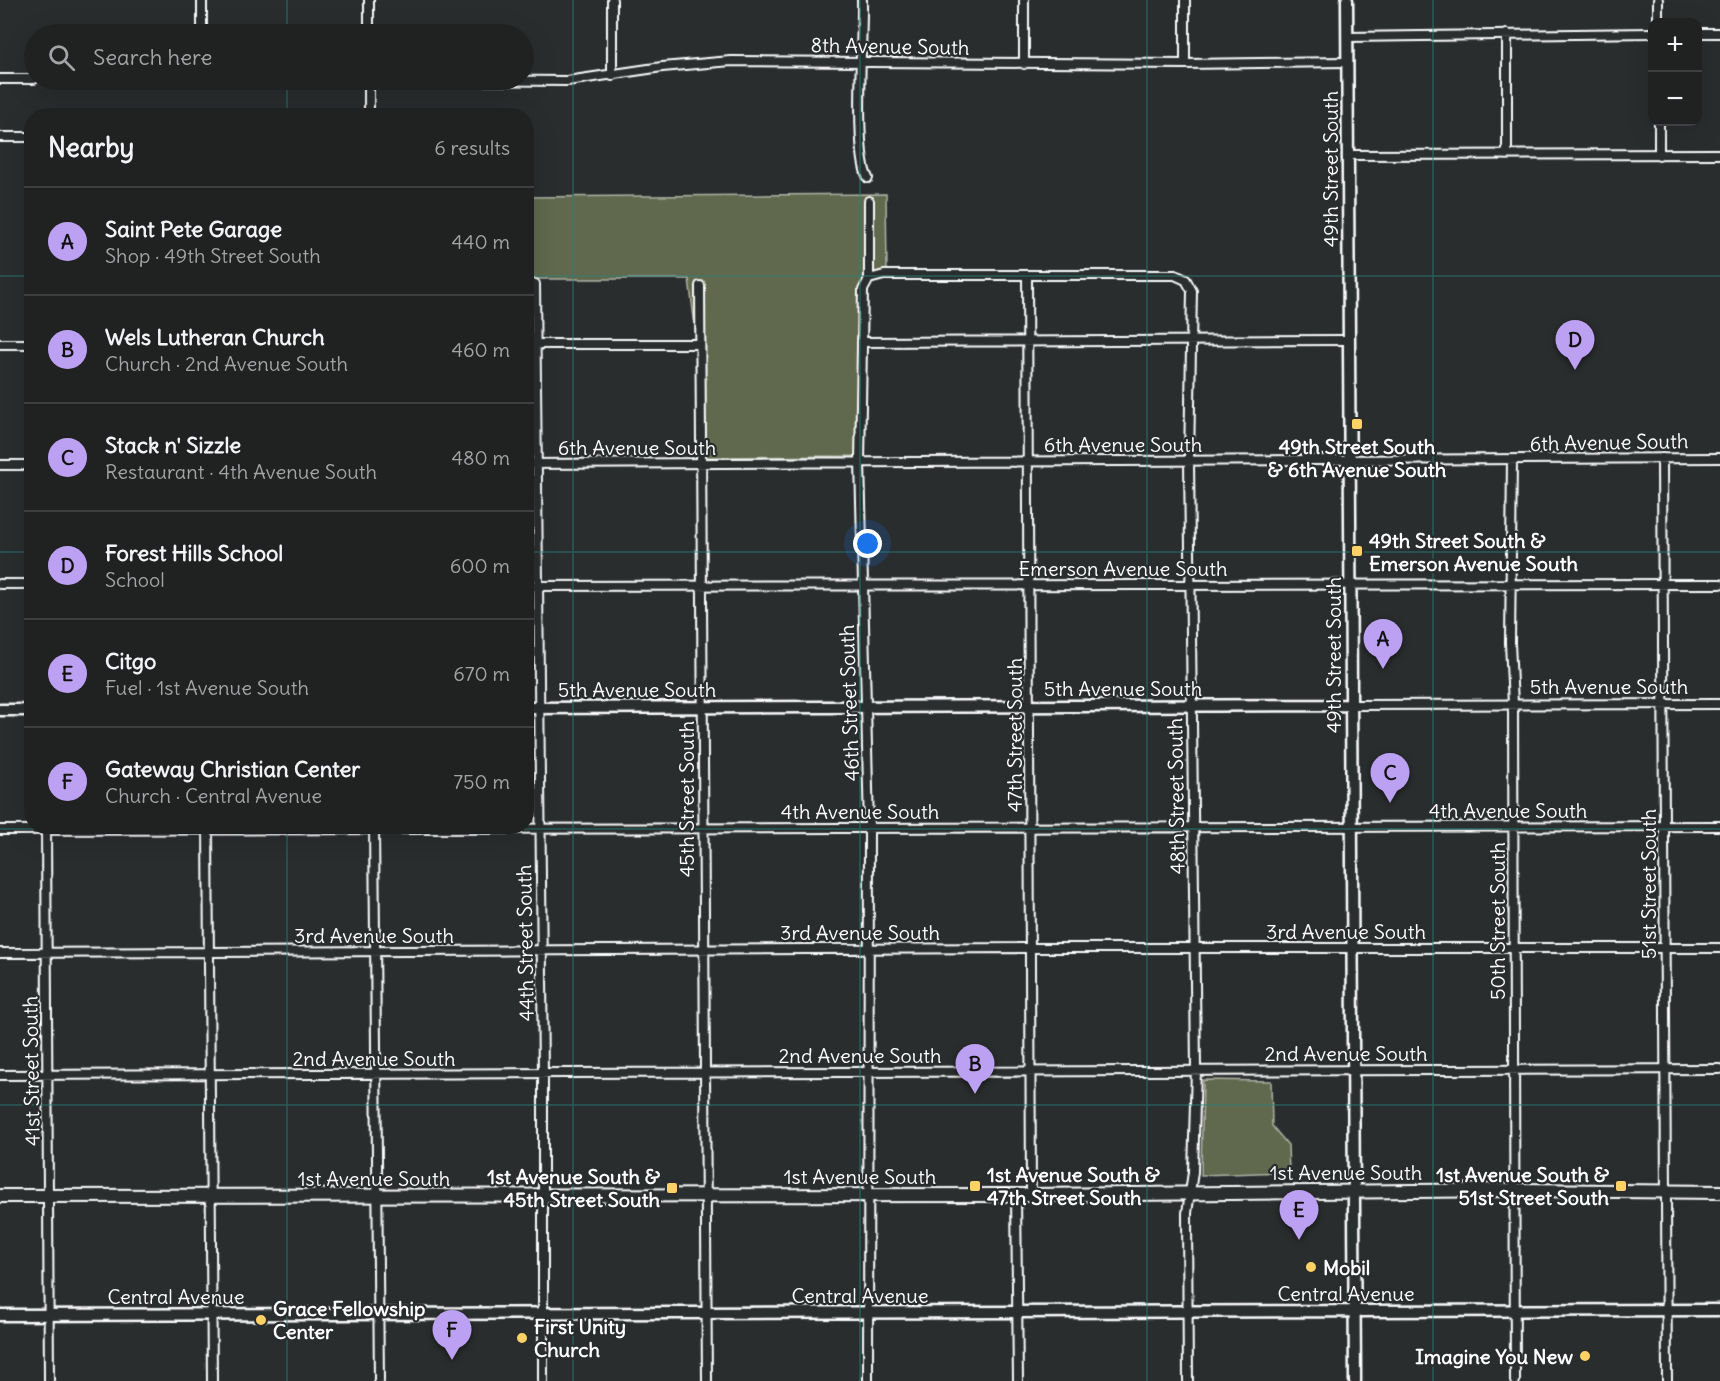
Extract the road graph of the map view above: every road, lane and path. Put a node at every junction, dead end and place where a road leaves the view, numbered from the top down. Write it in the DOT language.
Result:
graph roads {
  1 [pos="202,0"];
  2 [pos="369,0"];
  3 [pos="612,0"];
  4 [pos="862,0"];
  5 [pos="1024,0"];
  6 [pos="1185,0"];
  7 [pos="1347,0"];
  8 [pos="1658,0"];
  9 [pos="1658,18"];
  10 [pos="202,24"];
  11 [pos="369,24"];
  12 [pos="1648,33"];
  13 [pos="1702,33"];
  14 [pos="1720,33"];
  15 [pos="1507,34"];
  16 [pos="1348,37"];
  17 [pos="1348,62"];
  18 [pos="861,63"];
  19 [pos="1024,64"];
  20 [pos="1185,64"];
  21 [pos="612,76"];
  22 [pos="0,79"];
  23 [pos="24,79"];
  24 [pos="534,81"];
  25 [pos="369,90"];
  26 [pos="369,108"];
  27 [pos="1659,126"];
  28 [pos="0,137"];
  29 [pos="24,137"];
  30 [pos="1659,154"];
  31 [pos="1720,154"];
  32 [pos="1348,155"];
  33 [pos="1508,155"];
  34 [pos="868,178"];
  35 [pos="869,201"];
  36 [pos="1027,275"];
  37 [pos="869,279"];
  38 [pos="535,284"];
  39 [pos="700,286"];
  40 [pos="534,299"];
  41 [pos="1349,340"];
  42 [pos="1028,341"];
  43 [pos="1189,341"];
  44 [pos="863,342"];
  45 [pos="534,344"];
  46 [pos="700,344"];
  47 [pos="0,345"];
  48 [pos="24,345"];
  49 [pos="534,404"];
  50 [pos="1662,458"];
  51 [pos="1720,458"];
  52 [pos="1350,460"];
  53 [pos="1512,460"];
  54 [pos="860,461"];
  55 [pos="1029,461"];
  56 [pos="1189,461"];
  57 [pos="701,463"];
  58 [pos="537,464"];
  59 [pos="0,465"];
  60 [pos="24,465"];
  61 [pos="1510,583"];
  62 [pos="0,584"];
  63 [pos="24,584"];
  64 [pos="1351,584"];
  65 [pos="1663,584"];
  66 [pos="1720,584"];
  67 [pos="862,585"];
  68 [pos="1029,585"];
  69 [pos="1191,585"];
  70 [pos="534,586"];
  71 [pos="538,586"];
  72 [pos="702,586"];
  73 [pos="1513,704"];
  74 [pos="1664,704"];
  75 [pos="1720,704"];
  76 [pos="1192,705"];
  77 [pos="1351,705"];
  78 [pos="865,706"];
  79 [pos="1030,706"];
  80 [pos="702,707"];
  81 [pos="534,708"];
  82 [pos="539,708"];
  83 [pos="0,710"];
  84 [pos="24,710"];
  85 [pos="1514,826"];
  86 [pos="1664,826"];
  87 [pos="1720,826"];
  88 [pos="1193,827"];
  89 [pos="1352,827"];
  90 [pos="703,828"];
  91 [pos="869,828"];
  92 [pos="1031,828"];
  93 [pos="24,829"];
  94 [pos="534,829"];
  95 [pos="541,829"];
  96 [pos="0,830"];
  97 [pos="46,834"];
  98 [pos="208,834"];
  99 [pos="374,834"];
  100 [pos="1032,948"];
  101 [pos="1194,948"];
  102 [pos="1352,948"];
  103 [pos="1514,948"];
  104 [pos="1665,948"];
  105 [pos="1720,948"];
  106 [pos="704,949"];
  107 [pos="868,949"];
  108 [pos="542,950"];
  109 [pos="373,951"];
  110 [pos="209,952"];
  111 [pos="0,953"];
  112 [pos="46,953"];
  113 [pos="1196,1069"];
  114 [pos="1353,1069"];
  115 [pos="1514,1069"];
  116 [pos="1666,1069"];
  117 [pos="1720,1069"];
  118 [pos="868,1071"];
  119 [pos="705,1072"];
  120 [pos="1031,1072"];
  121 [pos="210,1073"];
  122 [pos="0,1075"];
  123 [pos="47,1075"];
  124 [pos="375,1075"];
  125 [pos="543,1075"];
  126 [pos="1515,1190"];
  127 [pos="1354,1191"];
  128 [pos="1666,1192"];
  129 [pos="1720,1192"];
  130 [pos="1191,1193"];
  131 [pos="1016,1195"];
  132 [pos="1031,1195"];
  133 [pos="0,1196"];
  134 [pos="48,1196"];
  135 [pos="705,1196"];
  136 [pos="868,1196"];
  137 [pos="377,1197"];
  138 [pos="543,1197"];
  139 [pos="209,1198"];
  140 [pos="1515,1310"];
  141 [pos="1667,1310"];
  142 [pos="1720,1310"];
  143 [pos="1354,1311"];
  144 [pos="1018,1312"];
  145 [pos="1188,1312"];
  146 [pos="543,1313"];
  147 [pos="706,1313"];
  148 [pos="868,1313"];
  149 [pos="211,1314"];
  150 [pos="378,1314"];
  151 [pos="0,1315"];
  152 [pos="48,1315"];
  153 [pos="49,1381"];
  154 [pos="212,1381"];
  155 [pos="379,1381"];
  156 [pos="543,1381"];
  157 [pos="707,1381"];
  158 [pos="868,1381"];
  159 [pos="1018,1381"];
  160 [pos="1188,1381"];
  161 [pos="1355,1381"];
  162 [pos="1515,1381"];
  163 [pos="1666,1381"];
  1 -- 10 [label="street"];
  2 -- 11 [label="street"];
  3 -- 21 [label="street"];
  4 -- 18 [label="street"];
  5 -- 19 [label="street"];
  6 -- 20 [label="street"];
  7 -- 16 [label="main road, 49th Street South"];
  8 -- 9 [label="street"];
  12 -- 15 [label="street"];
  13 -- 14 [label="street"];
  15 -- 16 [label="street"];
  15 -- 33 [label="street"];
  16 -- 17 [label="main road, 49th Street South"];
  17 -- 20 [label="street, 8th Avenue South"];
  17 -- 32 [label="main road, 49th Street South"];
  18 -- 19 [label="street, 8th Avenue South"];
  18 -- 21 [label="street, 8th Avenue South"];
  18 -- 34 [label="street"];
  19 -- 20 [label="street, 8th Avenue South"];
  21 -- 24 [label="street, 8th Avenue South"];
  22 -- 23 [label="street"];
  25 -- 26 [label="street"];
  27 -- 30 [label="street"];
  28 -- 29 [label="street"];
  30 -- 31 [label="street"];
  30 -- 33 [label="street"];
  32 -- 33 [label="street"];
  32 -- 41 [label="main road, 49th Street South"];
  35 -- 37 [label="street, 46th Street South"];
  36 -- 37 [label="street"];
  36 -- 42 [label="street, 47th Street South"];
  36 -- 43 [label="street, 48th Street South"];
  37 -- 44 [label="street, 46th Street South"];
  38 -- 40 [label="street, 44th Street South"];
  39 -- 46 [label="street, 45th Street South"];
  41 -- 43 [label="street"];
  41 -- 52 [label="main road, 49th Street South"];
  42 -- 43 [label="street"];
  42 -- 44 [label="street"];
  42 -- 55 [label="street, 47th Street South"];
  43 -- 56 [label="street, 48th Street South"];
  44 -- 54 [label="street, 46th Street South"];
  45 -- 46 [label="street"];
  46 -- 57 [label="street, 45th Street South"];
  47 -- 48 [label="street"];
  49 -- 58 [label="street, 44th Street South"];
  50 -- 51 [label="street, 6th Avenue South"];
  50 -- 53 [label="street, 6th Avenue South"];
  50 -- 65 [label="street, 51st Street South"];
  52 -- 53 [label="street, 6th Avenue South"];
  52 -- 56 [label="street, 6th Avenue South"];
  52 -- 64 [label="main road, 49th Street South"];
  53 -- 61 [label="street, 50th Street South"];
  54 -- 55 [label="street, 6th Avenue South"];
  54 -- 57 [label="street, 6th Avenue South"];
  54 -- 67 [label="street, 46th Street South"];
  55 -- 56 [label="street, 6th Avenue South"];
  55 -- 68 [label="street, 47th Street South"];
  56 -- 69 [label="street, 48th Street South"];
  57 -- 58 [label="street, 6th Avenue South"];
  57 -- 72 [label="street, 45th Street South"];
  58 -- 71 [label="street, 44th Street South"];
  59 -- 60 [label="street"];
  61 -- 64 [label="street, Emerson Avenue South"];
  61 -- 65 [label="street, Emerson Avenue South"];
  61 -- 73 [label="street, 50th Street South"];
  62 -- 63 [label="street"];
  64 -- 69 [label="street, Emerson Avenue South"];
  64 -- 77 [label="main road, 49th Street South"];
  65 -- 66 [label="street, Emerson Avenue South"];
  65 -- 74 [label="street, 51st Street South"];
  67 -- 68 [label="street, Emerson Avenue South"];
  67 -- 72 [label="street, Emerson Avenue South"];
  67 -- 78 [label="street, 46th Street South"];
  68 -- 69 [label="street, Emerson Avenue South"];
  68 -- 79 [label="street, 47th Street South"];
  69 -- 76 [label="street, 48th Street South"];
  70 -- 71 [label="street, Emerson Avenue South"];
  71 -- 72 [label="street, Emerson Avenue South"];
  71 -- 82 [label="street, 44th Street South"];
  72 -- 80 [label="street, 45th Street South"];
  73 -- 74 [label="street, 5th Avenue South"];
  73 -- 77 [label="street, 5th Avenue South"];
  73 -- 85 [label="street, 50th Street South"];
  74 -- 75 [label="street, 5th Avenue South"];
  74 -- 86 [label="street, 51st Street South"];
  76 -- 77 [label="main road, 5th Avenue South"];
  76 -- 79 [label="main road, 5th Avenue South"];
  76 -- 88 [label="street, 48th Street South"];
  77 -- 89 [label="main road, 49th Street South"];
  78 -- 79 [label="main road, 5th Avenue South"];
  78 -- 80 [label="main road, 5th Avenue South"];
  78 -- 91 [label="street, 46th Street South"];
  79 -- 92 [label="street, 47th Street South"];
  80 -- 82 [label="main road, 5th Avenue South"];
  80 -- 90 [label="street, 45th Street South"];
  81 -- 82 [label="main road, 5th Avenue South"];
  82 -- 95 [label="street, 44th Street South"];
  83 -- 84 [label="main road"];
  85 -- 86 [label="street, 4th Avenue South"];
  85 -- 89 [label="street, 4th Avenue South"];
  85 -- 103 [label="street, 50th Street South"];
  86 -- 87 [label="street, 4th Avenue South"];
  86 -- 104 [label="street, 51st Street South"];
  88 -- 89 [label="street, 4th Avenue South"];
  88 -- 92 [label="street, 4th Avenue South"];
  88 -- 101 [label="street, 48th Street South"];
  89 -- 102 [label="main road, 49th Street South"];
  90 -- 91 [label="street, 4th Avenue South"];
  90 -- 95 [label="street, 4th Avenue South"];
  90 -- 106 [label="street, 45th Street South"];
  91 -- 92 [label="street, 4th Avenue South"];
  91 -- 107 [label="street, 46th Street South"];
  92 -- 100 [label="street, 47th Street South"];
  93 -- 96 [label="street, 4th Avenue South"];
  94 -- 95 [label="street, 4th Avenue South"];
  95 -- 108 [label="street, 44th Street South"];
  97 -- 112 [label="street, 41st Street South"];
  98 -- 110 [label="street"];
  99 -- 109 [label="street"];
  100 -- 101 [label="street, 3rd Avenue South"];
  100 -- 107 [label="street, 3rd Avenue South"];
  100 -- 120 [label="street, 47th Street South"];
  101 -- 102 [label="street, 3rd Avenue South"];
  101 -- 113 [label="street, 48th Street South"];
  102 -- 103 [label="street, 3rd Avenue South"];
  102 -- 114 [label="main road, 49th Street South"];
  103 -- 104 [label="street, 3rd Avenue South"];
  103 -- 115 [label="street, 50th Street South"];
  104 -- 105 [label="street, 3rd Avenue South"];
  104 -- 116 [label="street, 51st Street South"];
  106 -- 107 [label="street, 3rd Avenue South"];
  106 -- 108 [label="street, 3rd Avenue South"];
  106 -- 119 [label="street, 45th Street South"];
  107 -- 118 [label="street, 46th Street South"];
  108 -- 109 [label="street, 3rd Avenue South"];
  108 -- 125 [label="street, 44th Street South"];
  109 -- 110 [label="street, 3rd Avenue South"];
  109 -- 124 [label="street"];
  110 -- 112 [label="street, 3rd Avenue South"];
  110 -- 121 [label="street"];
  111 -- 112 [label="street, 3rd Avenue South"];
  112 -- 123 [label="street, 41st Street South"];
  113 -- 114 [label="street, 2nd Avenue South"];
  113 -- 120 [label="street, 2nd Avenue South"];
  113 -- 130 [label="street, 48th Street South"];
  114 -- 115 [label="street, 2nd Avenue South"];
  114 -- 127 [label="main road, 49th Street South"];
  115 -- 116 [label="street, 2nd Avenue South"];
  115 -- 126 [label="street, 50th Street South"];
  116 -- 117 [label="street, 2nd Avenue South"];
  116 -- 128 [label="street, 51st Street South"];
  118 -- 119 [label="street, 2nd Avenue South"];
  118 -- 120 [label="street, 2nd Avenue South"];
  118 -- 136 [label="street, 46th Street South"];
  119 -- 125 [label="street, 2nd Avenue South"];
  119 -- 135 [label="street, 45th Street South"];
  120 -- 132 [label="street, 47th Street South"];
  121 -- 123 [label="street, 2nd Avenue South"];
  121 -- 124 [label="street, 2nd Avenue South"];
  121 -- 139 [label="street"];
  122 -- 123 [label="street, 2nd Avenue South"];
  123 -- 134 [label="street, 41st Street South"];
  124 -- 125 [label="street, 2nd Avenue South"];
  124 -- 137 [label="street"];
  125 -- 138 [label="street, 44th Street South"];
  126 -- 127 [label="main road, 1st Avenue South"];
  126 -- 128 [label="main road, 1st Avenue South"];
  126 -- 140 [label="street, 50th Street South"];
  127 -- 130 [label="main road, 1st Avenue South"];
  127 -- 143 [label="main road, 49th Street South"];
  128 -- 129 [label="main road, 1st Avenue South"];
  128 -- 141 [label="street, 51st Street South"];
  130 -- 132 [label="main road, 1st Avenue South"];
  130 -- 145 [label="street, 48th Street South"];
  131 -- 132 [label="main road, 1st Avenue South"];
  131 -- 136 [label="main road, 1st Avenue South"];
  131 -- 144 [label="street"];
  133 -- 134 [label="main road, 1st Avenue South"];
  134 -- 139 [label="main road, 1st Avenue South"];
  134 -- 152 [label="street, 41st Street South"];
  135 -- 136 [label="main road, 1st Avenue South"];
  135 -- 138 [label="main road, 1st Avenue South"];
  135 -- 147 [label="street, 45th Street South"];
  136 -- 148 [label="street, 46th Street South"];
  137 -- 138 [label="main road, 1st Avenue South"];
  137 -- 139 [label="main road, 1st Avenue South"];
  137 -- 150 [label="street"];
  138 -- 146 [label="street, 44th Street South"];
  139 -- 149 [label="street"];
  140 -- 141 [label="main road, Central Avenue"];
  140 -- 143 [label="main road, Central Avenue"];
  140 -- 162 [label="street, 50th Street South"];
  141 -- 142 [label="main road, Central Avenue"];
  141 -- 163 [label="street, 51st Street South"];
  143 -- 145 [label="main road, Central Avenue"];
  143 -- 161 [label="main road, 49th Street South"];
  144 -- 145 [label="main road, Central Avenue"];
  144 -- 148 [label="main road, Central Avenue"];
  144 -- 159 [label="street"];
  145 -- 160 [label="street, 48th Street South"];
  146 -- 147 [label="main road, Central Avenue"];
  146 -- 150 [label="main road, Central Avenue"];
  146 -- 156 [label="street, 44th Street South"];
  147 -- 148 [label="main road, Central Avenue"];
  147 -- 157 [label="street, 45th Street South"];
  148 -- 158 [label="street, 46th Street South"];
  149 -- 150 [label="main road, Central Avenue"];
  149 -- 152 [label="main road, Central Avenue"];
  149 -- 154 [label="street"];
  150 -- 155 [label="street"];
  151 -- 152 [label="main road, Central Avenue"];
  152 -- 153 [label="street, 41st Street South"];
}
